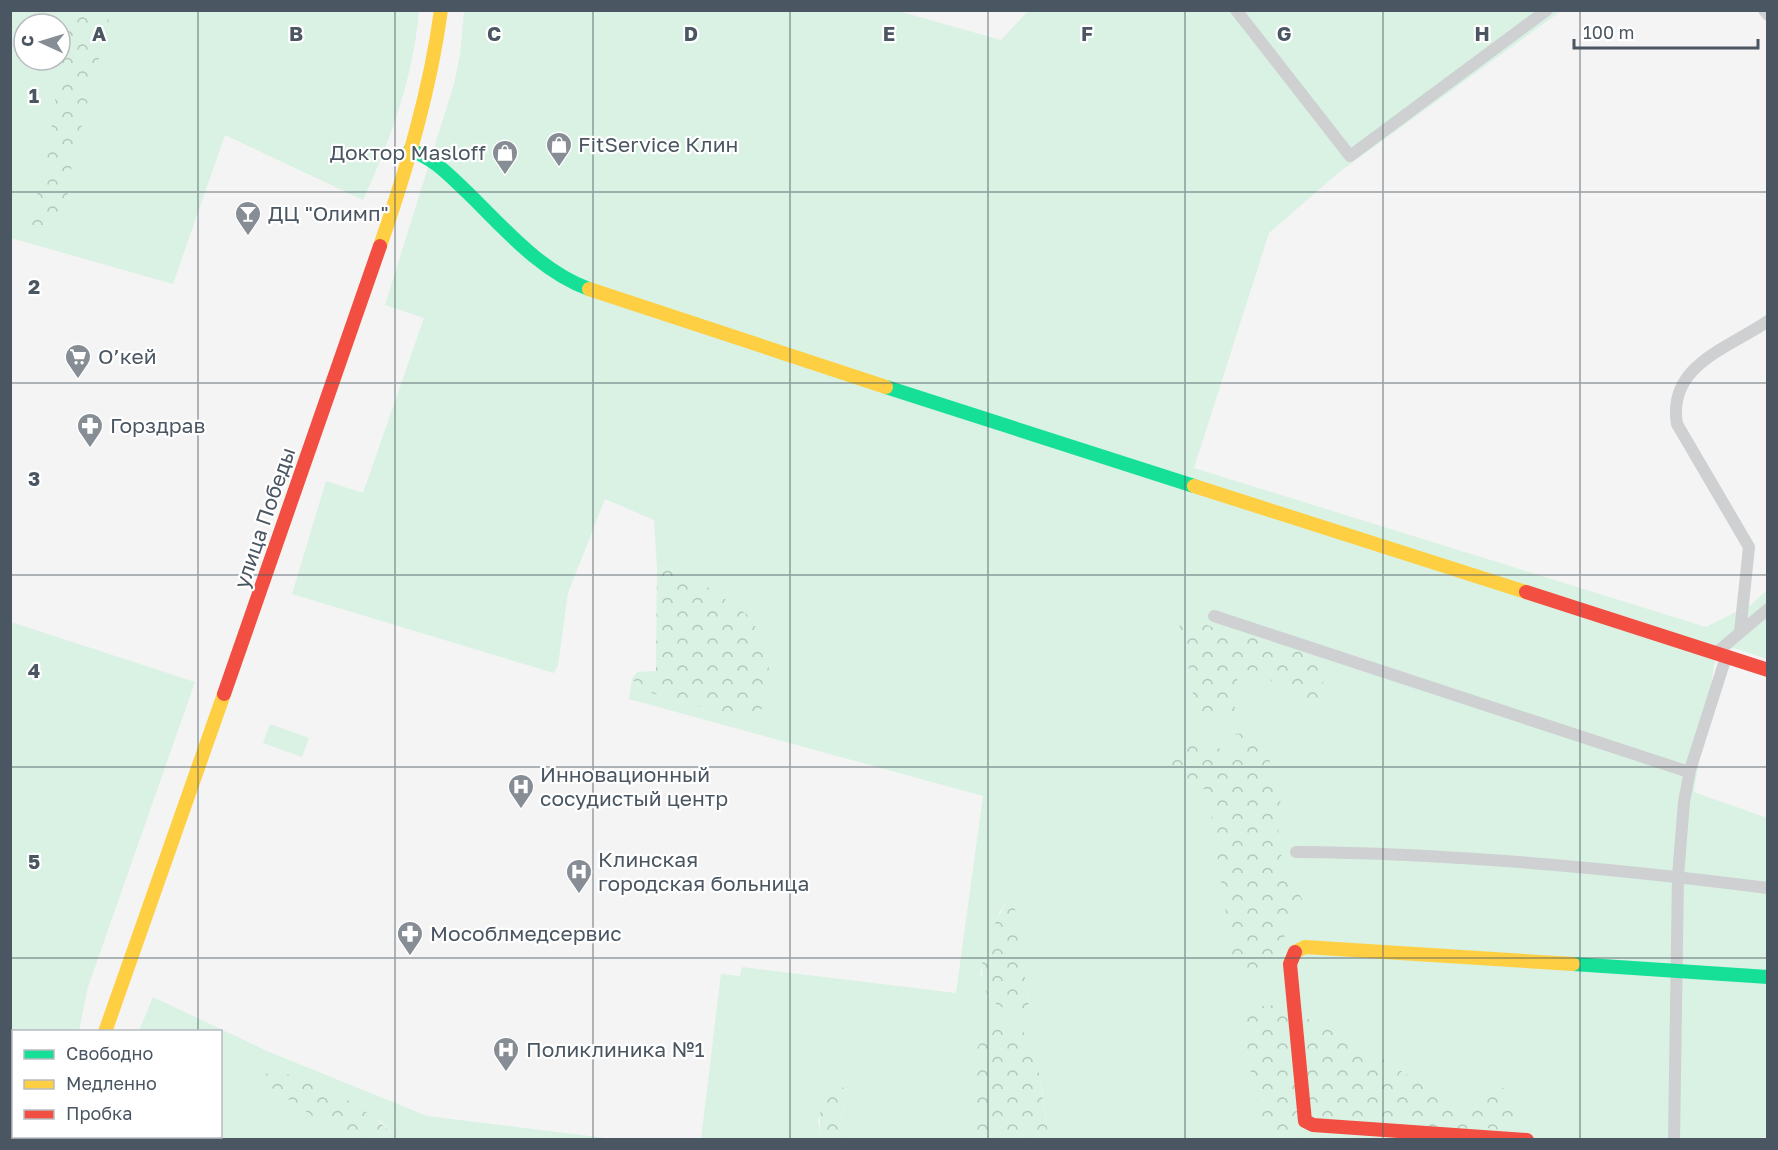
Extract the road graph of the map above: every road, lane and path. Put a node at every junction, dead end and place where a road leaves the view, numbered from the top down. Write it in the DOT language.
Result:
graph roads {
  1 [pos="441,10"];
  2 [pos="1236,10"];
  3 [pos="1547,10"];
  4 [pos="1764,10"];
  5 [pos="1767,15"];
  6 [pos="410,150"];
  7 [pos="1767,321"];
  8 [pos="1767,609"];
  9 [pos="1214,616"];
  10 [pos="1740,632"];
  11 [pos="1721,655"];
  12 [pos="1767,670"];
  13 [pos="1689,772"];
  14 [pos="1296,852"];
  15 [pos="1678,876"];
  16 [pos="1767,888"];
  17 [pos="1678,970"];
  18 [pos="1767,977"];
  19 [pos="106,1030"];
  20 [pos="1527,1140"];
  21 [pos="1674,1140"];
  1 -- 6 [label="street, улица Победы"];
  2 -- 3 [label="street"];
  4 -- 5 [label="street"];
  6 -- 11 [label="street"];
  6 -- 19 [label="street, улица Победы"];
  7 -- 10 [label="street"];
  8 -- 10 [label="street"];
  9 -- 13 [label="street"];
  10 -- 11 [label="street"];
  11 -- 12 [label="street"];
  11 -- 13 [label="street"];
  13 -- 15 [label="street"];
  14 -- 15 [label="street"];
  15 -- 16 [label="street"];
  15 -- 17 [label="street"];
  17 -- 18 [label="street"];
  17 -- 20 [label="street"];
  17 -- 21 [label="street"];
}
